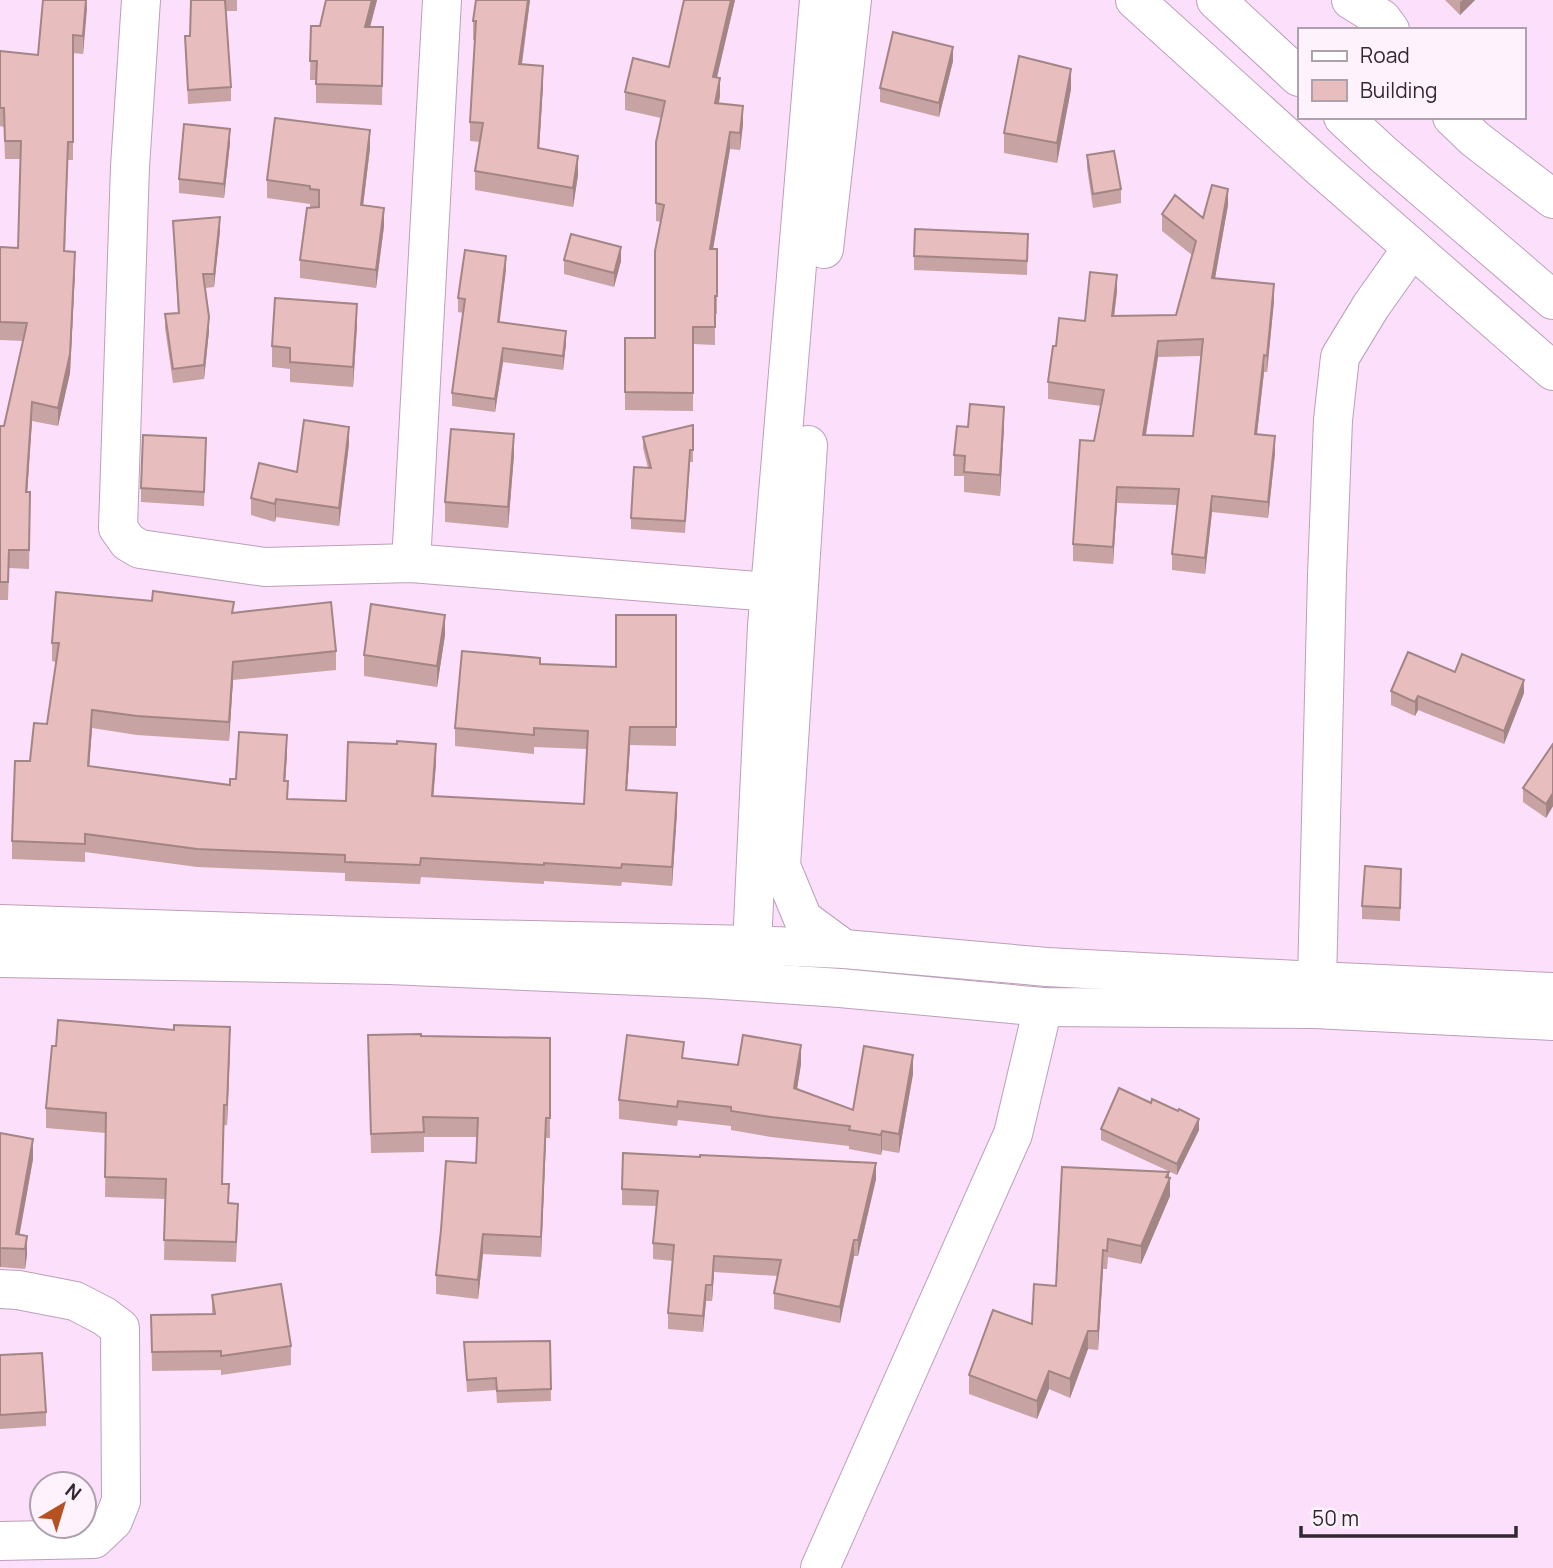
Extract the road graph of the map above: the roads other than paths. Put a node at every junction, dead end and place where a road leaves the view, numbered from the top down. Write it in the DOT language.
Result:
graph roads {
  1 [pos="141,0"];
  2 [pos="442,0"];
  3 [pos="819,0"];
  4 [pos="852,0"];
  5 [pos="1135,0"];
  6 [pos="1216,0"];
  7 [pos="1351,0"];
  8 [pos="1389,28"];
  9 [pos="1298,76"];
  10 [pos="1345,119"];
  11 [pos="1454,119"];
  12 [pos="1553,199"];
  13 [pos="1412,248"];
  14 [pos="1553,300"];
  15 [pos="1553,371"];
  16 [pos="411,563"];
  17 [pos="770,592"];
  18 [pos="0,924"];
  19 [pos="844,949"];
  20 [pos="0,958"];
  21 [pos="750,963"];
  22 [pos="1317,981"];
  23 [pos="1553,992"];
  24 [pos="1043,1007"];
  25 [pos="1553,1021"];
  26 [pos="0,1289"];
  27 [pos="0,1541"];
  28 [pos="820,1568"];
  1 -- 16 [label="main road"];
  2 -- 16 [label="main road"];
  3 -- 17 [label="main road"];
  4 -- 19 [label="main road"];
  5 -- 13 [label="main road"];
  6 -- 9 [label="main road"];
  7 -- 8 [label="main road"];
  10 -- 14 [label="main road"];
  11 -- 12 [label="main road"];
  13 -- 15 [label="main road"];
  13 -- 22 [label="main road"];
  16 -- 17 [label="main road"];
  17 -- 21 [label="main road"];
  18 -- 21 [label="main road"];
  19 -- 21 [label="main road"];
  19 -- 22 [label="main road"];
  20 -- 21 [label="main road"];
  21 -- 24 [label="main road"];
  22 -- 23 [label="main road"];
  24 -- 25 [label="main road"];
  24 -- 28 [label="main road"];
  26 -- 27 [label="main road"];
}
